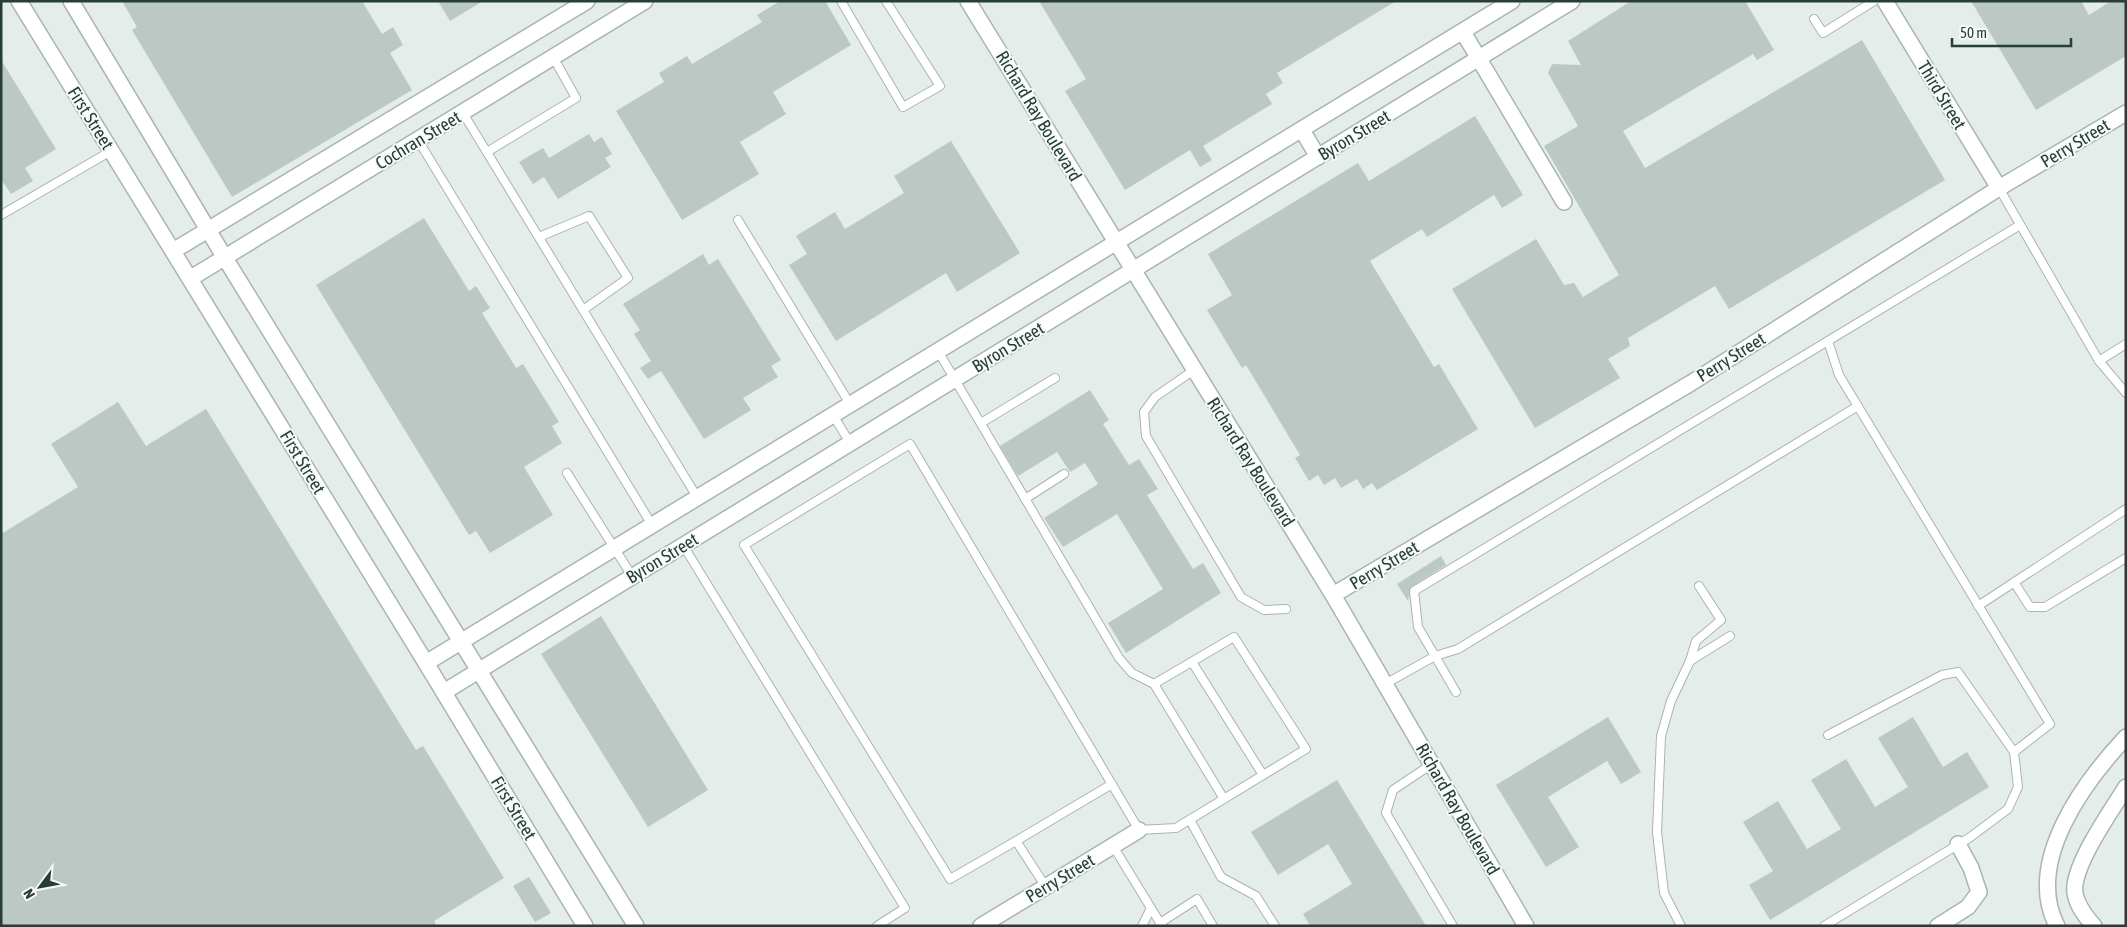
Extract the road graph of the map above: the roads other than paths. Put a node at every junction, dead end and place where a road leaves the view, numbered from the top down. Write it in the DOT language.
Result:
graph roads {
  1 [pos="19,1"];
  2 [pos="71,1"];
  3 [pos="587,1"];
  4 [pos="645,1"];
  5 [pos="841,1"];
  6 [pos="886,1"];
  7 [pos="968,1"];
  8 [pos="1512,1"];
  9 [pos="1572,1"];
  10 [pos="1874,1"];
  11 [pos="1885,1"];
  12 [pos="1814,19"];
  13 [pos="1463,32"];
  14 [pos="553,57"];
  15 [pos="1479,59"];
  16 [pos="462,112"];
  17 [pos="2126,113"];
  18 [pos="1302,130"];
  19 [pos="418,140"];
  20 [pos="111,151"];
  21 [pos="487,152"];
  22 [pos="1318,157"];
  23 [pos="1999,188"];
  24 [pos="1564,202"];
  25 [pos="1,215"];
  26 [pos="738,220"];
  27 [pos="2020,225"];
  28 [pos="208,230"];
  29 [pos="538,237"];
  30 [pos="1116,243"];
  31 [pos="173,251"];
  32 [pos="225,258"];
  33 [pos="1133,271"];
  34 [pos="191,278"];
  35 [pos="583,310"];
  36 [pos="1828,341"];
  37 [pos="2126,344"];
  38 [pos="938,351"];
  39 [pos="2099,361"];
  40 [pos="1194,370"];
  41 [pos="1055,378"];
  42 [pos="955,379"];
  43 [pos="2126,393"];
  44 [pos="850,404"];
  45 [pos="1858,406"];
  46 [pos="833,415"];
  47 [pos="981,423"];
  48 [pos="850,443"];
  49 [pos="567,473"];
  50 [pos="1064,474"];
  51 [pos="697,497"];
  52 [pos="1025,499"];
  53 [pos="2126,509"];
  54 [pos="652,525"];
  55 [pos="683,545"];
  56 [pos="614,548"];
  57 [pos="2126,558"];
  58 [pos="632,576"];
  59 [pos="2014,582"];
  60 [pos="1699,586"];
  61 [pos="1333,595"];
  62 [pos="1978,606"];
  63 [pos="1286,609"];
  64 [pos="1730,636"];
  65 [pos="461,641"];
  66 [pos="1435,656"];
  67 [pos="1690,661"];
  68 [pos="1192,662"];
  69 [pos="426,663"];
  70 [pos="478,671"];
  71 [pos="1154,684"];
  72 [pos="1385,684"];
  73 [pos="444,692"];
  74 [pos="1456,692"];
  75 [pos="1828,735"];
  76 [pos="2126,737"];
  77 [pos="2014,752"];
  78 [pos="1432,764"];
  79 [pos="1263,775"];
  80 [pos="1112,784"];
  81 [pos="2126,787"];
  82 [pos="1224,799"];
  83 [pos="1190,820"];
  84 [pos="1139,830"];
  85 [pos="1016,840"];
  86 [pos="1958,844"];
  87 [pos="1113,846"];
  88 [pos="1046,887"];
  89 [pos="1151,908"];
  90 [pos="1161,924"];
  91 [pos="585,926"];
  92 [pos="636,926"];
  93 [pos="877,926"];
  94 [pos="982,926"];
  95 [pos="1142,926"];
  96 [pos="1213,926"];
  97 [pos="1275,926"];
  98 [pos="1453,926"];
  99 [pos="1526,926"];
  100 [pos="1681,926"];
  101 [pos="1824,926"];
  102 [pos="1938,926"];
  103 [pos="2057,926"];
  104 [pos="2094,926"];
  1 -- 20 [label="street, First Street"];
  2 -- 28 [label="street"];
  3 -- 28 [label="street, Cochran Street"];
  4 -- 14 [label="street, Cochran Street"];
  5 -- 6 [label="lane"];
  7 -- 30 [label="street, Richard Ray Boulevard"];
  8 -- 13 [label="street, Byron Street"];
  9 -- 15 [label="street, Byron Street"];
  10 -- 12 [label="lane"];
  11 -- 23 [label="street, Third Street"];
  13 -- 15 [label="street"];
  13 -- 18 [label="street, Byron Street"];
  14 -- 16 [label="street, Cochran Street"];
  14 -- 21 [label="lane"];
  15 -- 22 [label="street, Byron Street"];
  15 -- 24 [label="street"];
  16 -- 19 [label="street, Cochran Street"];
  16 -- 21 [label="lane"];
  17 -- 23 [label="street, Perry Street"];
  18 -- 22 [label="street"];
  18 -- 30 [label="street, Byron Street"];
  19 -- 32 [label="street, Cochran Street"];
  19 -- 54 [label="lane"];
  20 -- 25 [label="lane"];
  20 -- 31 [label="street, First Street"];
  21 -- 29 [label="lane"];
  22 -- 33 [label="street, Byron Street"];
  23 -- 27 [label="lane"];
  23 -- 61 [label="street, Perry Street"];
  26 -- 44 [label="lane"];
  27 -- 36 [label="lane"];
  27 -- 39 [label="lane"];
  28 -- 31 [label="street, Cochran Street"];
  28 -- 32 [label="street"];
  29 -- 35 [label="lane"];
  29 -- 35 [label="lane"];
  30 -- 33 [label="street, Richard Ray Boulevard"];
  30 -- 38 [label="street, Byron Street"];
  31 -- 34 [label="street, First Street"];
  32 -- 34 [label="street, Cochran Street"];
  32 -- 65 [label="street"];
  33 -- 40 [label="street, Richard Ray Boulevard"];
  33 -- 42 [label="street, Byron Street"];
  34 -- 69 [label="street, First Street"];
  35 -- 51 [label="lane"];
  36 -- 45 [label="lane"];
  36 -- 66 [label="lane"];
  37 -- 39 [label="lane"];
  38 -- 42 [label="lane"];
  38 -- 44 [label="street, Byron Street"];
  39 -- 43 [label="lane"];
  40 -- 61 [label="street, Richard Ray Boulevard"];
  40 -- 63 [label="lane"];
  41 -- 47 [label="lane"];
  42 -- 47 [label="lane"];
  42 -- 48 [label="street, Byron Street"];
  44 -- 46 [label="street, Byron Street"];
  45 -- 62 [label="lane"];
  45 -- 66 [label="lane"];
  46 -- 48 [label="lane"];
  46 -- 51 [label="street, Byron Street"];
  47 -- 52 [label="lane"];
  48 -- 55 [label="street, Byron Street"];
  49 -- 56 [label="lane"];
  50 -- 52 [label="lane"];
  51 -- 54 [label="street, Byron Street"];
  52 -- 71 [label="lane"];
  53 -- 59 [label="lane"];
  54 -- 56 [label="street, Byron Street"];
  55 -- 58 [label="street, Byron Street"];
  55 -- 93 [label="lane"];
  56 -- 58 [label="lane"];
  56 -- 65 [label="street, Byron Street"];
  57 -- 59 [label="lane"];
  58 -- 70 [label="street, Byron Street"];
  59 -- 62 [label="lane"];
  60 -- 67 [label="lane"];
  61 -- 72 [label="street, Richard Ray Boulevard"];
  62 -- 77 [label="lane"];
  64 -- 67 [label="lane"];
  65 -- 69 [label="street, Byron Street"];
  65 -- 70 [label="street"];
  66 -- 72 [label="lane"];
  66 -- 74 [label="lane"];
  67 -- 100 [label="lane"];
  68 -- 71 [label="lane"];
  68 -- 79 [label="lane"];
  68 -- 79 [label="lane"];
  69 -- 73 [label="street, First Street"];
  70 -- 73 [label="street, Byron Street"];
  70 -- 92 [label="street"];
  71 -- 82 [label="lane"];
  72 -- 78 [label="street, Richard Ray Boulevard"];
  73 -- 91 [label="street, First Street"];
  75 -- 77 [label="lane"];
  76 -- 103 [label="street"];
  77 -- 86 [label="lane"];
  78 -- 98 [label="lane"];
  78 -- 99 [label="street, Richard Ray Boulevard"];
  79 -- 82 [label="lane"];
  80 -- 84 [label="lane"];
  80 -- 85 [label="lane"];
  80 -- 85 [label="lane"];
  81 -- 104 [label="street"];
  82 -- 83 [label="lane"];
  83 -- 84 [label="lane"];
  83 -- 97 [label="lane"];
  84 -- 87 [label="street, Perry Street"];
  85 -- 88 [label="lane"];
  86 -- 101 [label="lane"];
  86 -- 102 [label="street"];
  87 -- 88 [label="street, Perry Street"];
  87 -- 89 [label="lane"];
  88 -- 94 [label="street, Perry Street"];
  89 -- 90 [label="lane"];
  89 -- 95 [label="lane"];
  90 -- 96 [label="lane"];
}
